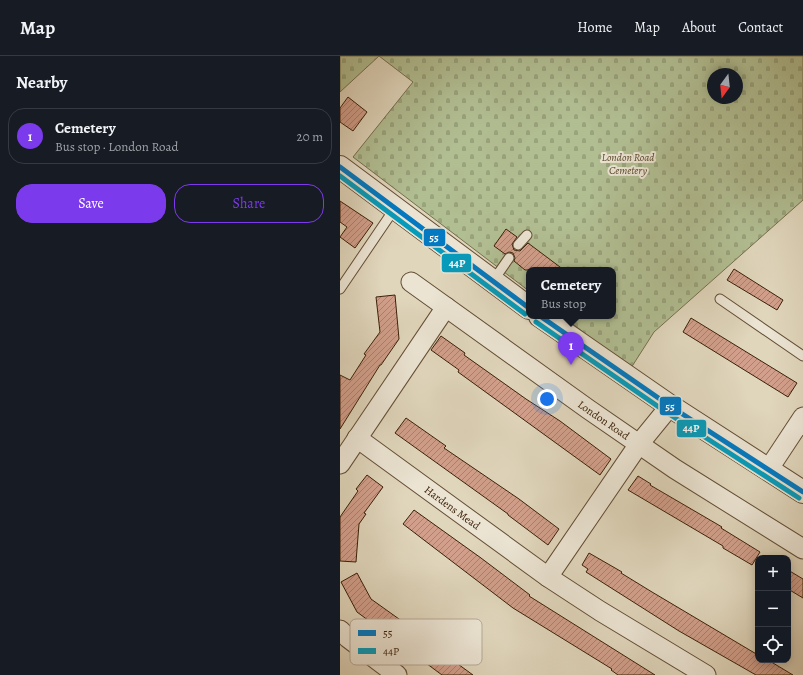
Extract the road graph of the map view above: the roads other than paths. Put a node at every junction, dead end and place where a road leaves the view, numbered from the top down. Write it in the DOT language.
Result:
graph roads {
  1 [pos="340,167"];
  2 [pos="395,208"];
  3 [pos="527,235"];
  4 [pos="518,245"];
  5 [pos="509,258"];
  6 [pos="411,282"];
  7 [pos="492,282"];
  8 [pos="340,289"];
  9 [pos="720,299"];
  10 [pos="526,306"];
  11 [pos="446,307"];
  12 [pos="544,319"];
  13 [pos="803,356"];
  14 [pos="670,406"];
  15 [pos="801,426"];
  16 [pos="357,438"];
  17 [pos="639,444"];
  18 [pos="340,464"];
  19 [pos="768,470"];
  20 [pos="803,492"];
  21 [pos="803,549"];
  22 [pos="548,577"];
  23 [pos="340,630"];
  24 [pos="350,640"];
  25 [pos="384,665"];
  26 [pos="397,675"];
  27 [pos="706,675"];
  1 -- 2 [label="street"];
  2 -- 7 [label="street"];
  2 -- 8 [label="lane"];
  3 -- 4 [label="lane"];
  5 -- 7 [label="lane"];
  6 -- 11 [label="street, London Road"];
  7 -- 10 [label="street"];
  9 -- 13 [label="lane"];
  11 -- 16 [label="street"];
  11 -- 17 [label="street, London Road"];
  12 -- 14 [label="street"];
  14 -- 17 [label="street"];
  14 -- 19 [label="street"];
  15 -- 19 [label="street"];
  16 -- 18 [label="street"];
  16 -- 22 [label="street, Hardens Mead"];
  17 -- 21 [label="street, London Road"];
  17 -- 22 [label="street"];
  19 -- 20 [label="street"];
  22 -- 27 [label="street, Hardens Mead"];
  23 -- 24 [label="street"];
  25 -- 26 [label="street"];
}
